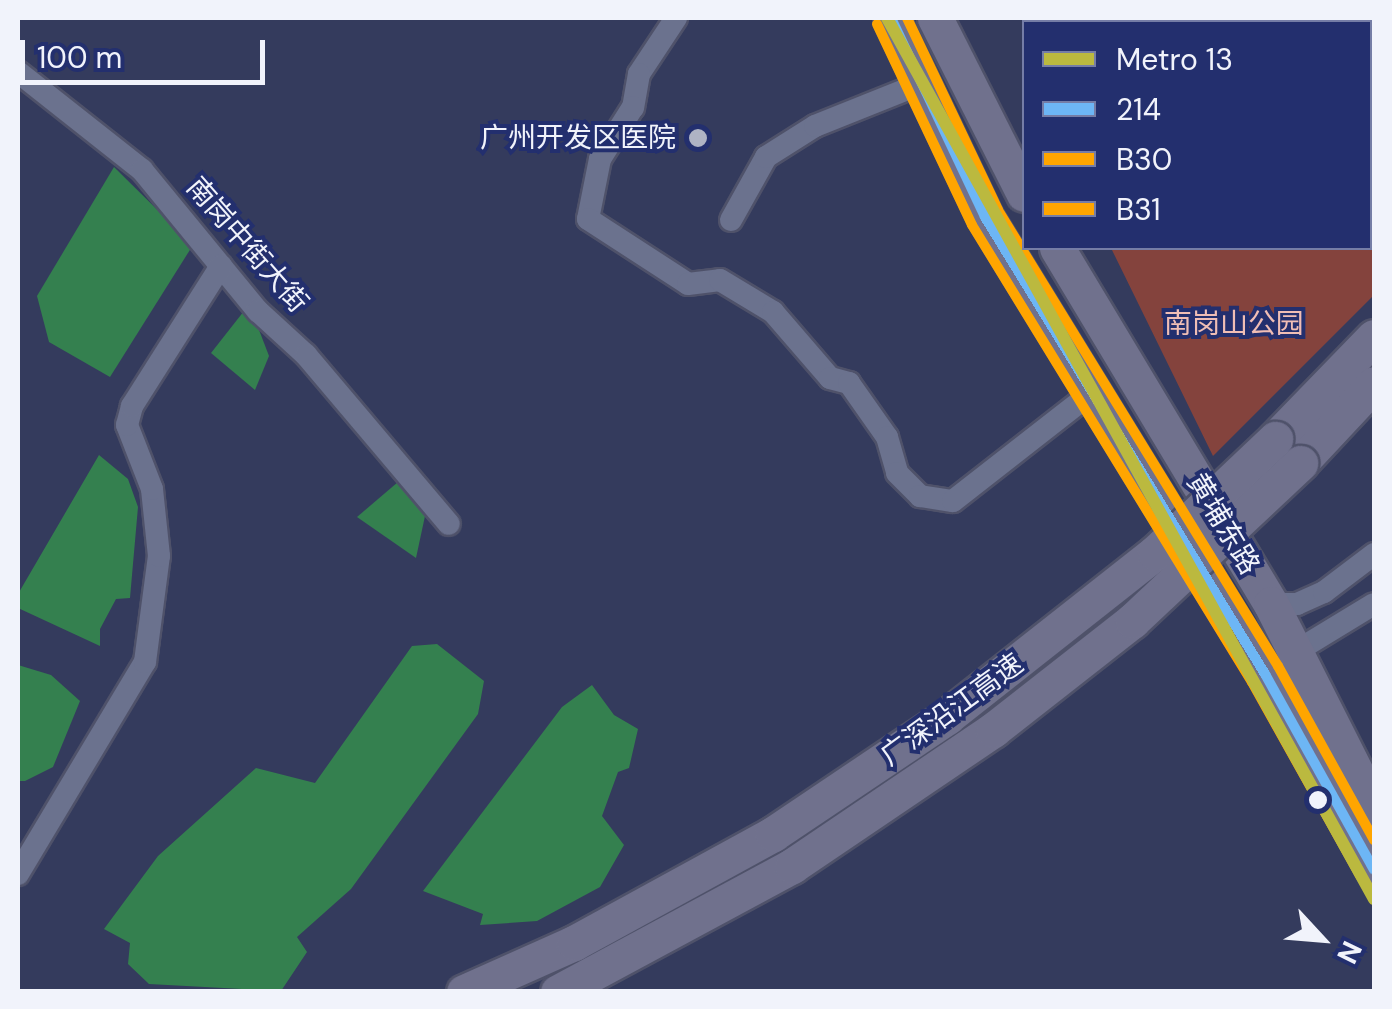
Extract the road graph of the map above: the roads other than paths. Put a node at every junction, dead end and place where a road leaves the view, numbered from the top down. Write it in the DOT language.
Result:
graph roads {
  1 [pos="676,18"];
  2 [pos="891,18"];
  3 [pos="935,18"];
  4 [pos="18,72"];
  5 [pos="920,84"];
  6 [pos="1022,190"];
  7 [pos="730,220"];
  8 [pos="1058,250"];
  9 [pos="221,266"];
  10 [pos="1374,337"];
  11 [pos="1374,384"];
  12 [pos="1090,394"];
  13 [pos="1288,451"];
  14 [pos="449,524"];
  15 [pos="1374,554"];
  16 [pos="1271,604"];
  17 [pos="1374,604"];
  18 [pos="1295,652"];
  19 [pos="1374,808"];
  20 [pos="1374,870"];
  21 [pos="18,874"];
  22 [pos="464,992"];
  23 [pos="558,992"];
  1 -- 12 [label="street"];
  2 -- 5 [label="highway, 黄埔东路"];
  3 -- 6 [label="highway"];
  4 -- 9 [label="street, 南岗中街大街"];
  5 -- 7 [label="street"];
  5 -- 12 [label="highway, 黄埔东路"];
  8 -- 16 [label="highway, 黄埔东路"];
  9 -- 14 [label="street, 南岗中街大街"];
  9 -- 21 [label="street"];
  10 -- 13 [label="highway, 广深沿江高速"];
  11 -- 13 [label="highway, 广深沿江高速"];
  12 -- 20 [label="highway, 黄埔东路"];
  13 -- 22 [label="highway, 广深沿江高速, bridge"];
  13 -- 23 [label="highway, 广深沿江高速, bridge"];
  15 -- 16 [label="street"];
  16 -- 18 [label="highway, 黄埔东路"];
  17 -- 18 [label="street"];
  18 -- 19 [label="highway, 黄埔东路"];
}
